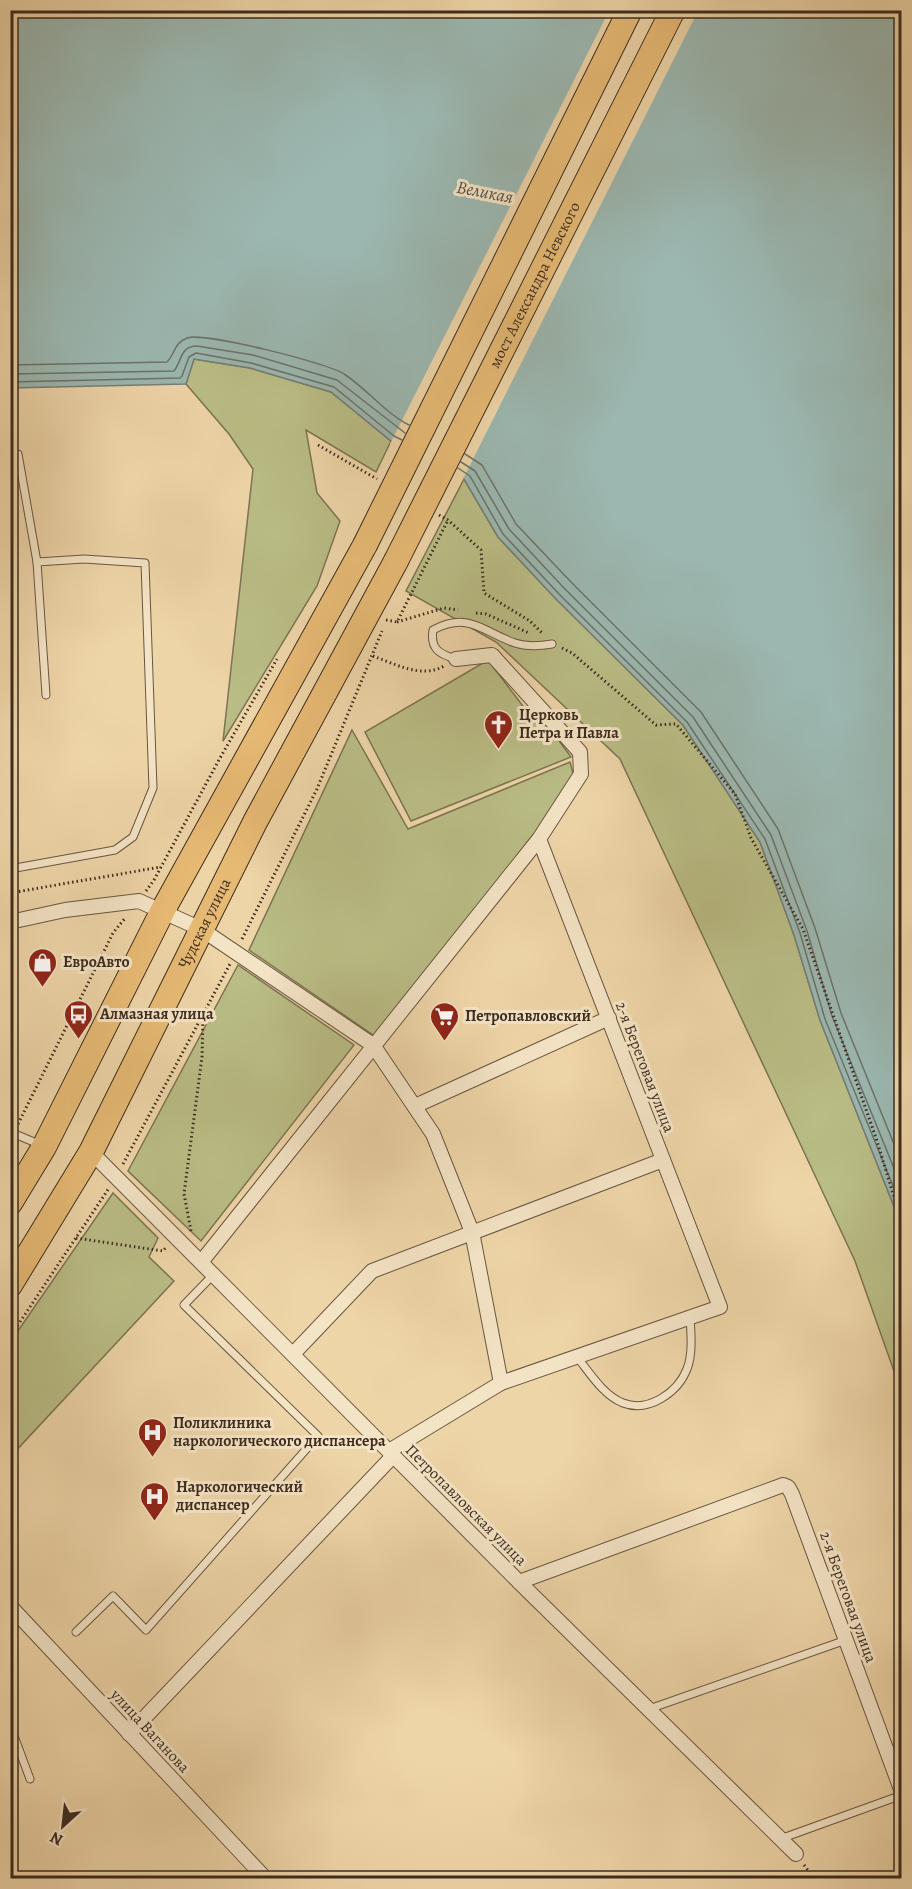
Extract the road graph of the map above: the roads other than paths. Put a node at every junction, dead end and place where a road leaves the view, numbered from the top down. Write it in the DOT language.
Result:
graph roads {
  1 [pos="630,10"];
  2 [pos="673,10"];
  3 [pos="10,454"];
  4 [pos="396,561"];
  5 [pos="37,562"];
  6 [pos="552,644"];
  7 [pos="456,659"];
  8 [pos="46,694"];
  9 [pos="539,839"];
  10 [pos="10,869"];
  11 [pos="164,910"];
  12 [pos="10,921"];
  13 [pos="201,929"];
  14 [pos="609,1018"];
  15 [pos="373,1045"];
  16 [pos="415,1106"];
  17 [pos="12,1133"];
  18 [pos="45,1147"];
  19 [pos="91,1152"];
  20 [pos="663,1160"];
  21 [pos="10,1203"];
  22 [pos="472,1232"];
  23 [pos="198,1258"];
  24 [pos="214,1274"];
  25 [pos="10,1285"];
  26 [pos="690,1317"];
  27 [pos="293,1354"];
  28 [pos="577,1357"];
  29 [pos="501,1383"];
  30 [pos="391,1453"];
  31 [pos="519,1582"];
  32 [pos="10,1606"];
  33 [pos="76,1632"];
  34 [pos="846,1640"];
  35 [pos="650,1709"];
  36 [pos="10,1725"];
  37 [pos="129,1734"];
  38 [pos="30,1779"];
  39 [pos="902,1794"];
  40 [pos="780,1839"];
  41 [pos="796,1854"];
  42 [pos="265,1878"];
  1 -- 11 [label="highway, bridge"];
  2 -- 4 [label="highway, мост Александра Невского, bridge"];
  3 -- 5 [label="lane"];
  4 -- 13 [label="highway, Чудская улица"];
  5 -- 8 [label="lane"];
  5 -- 10 [label="lane"];
  6 -- 7 [label="lane"];
  7 -- 9 [label="street"];
  9 -- 14 [label="street, 2-я Береговая улица"];
  9 -- 15 [label="street"];
  11 -- 12 [label="street"];
  11 -- 13 [label="street"];
  11 -- 18 [label="highway"];
  13 -- 15 [label="street"];
  13 -- 19 [label="highway, Чудская улица"];
  14 -- 16 [label="street"];
  14 -- 20 [label="street, 2-я Береговая улица"];
  15 -- 16 [label="street"];
  15 -- 23 [label="street"];
  16 -- 22 [label="street"];
  17 -- 18 [label="lane"];
  18 -- 21 [label="highway"];
  19 -- 23 [label="street, Петропавловская улица"];
  19 -- 25 [label="highway, Чудская улица"];
  20 -- 22 [label="street"];
  20 -- 26 [label="street, 2-я Береговая улица"];
  22 -- 27 [label="street"];
  22 -- 29 [label="street"];
  23 -- 24 [label="street, Петропавловская улица"];
  24 -- 27 [label="street, Петропавловская улица"];
  24 -- 33 [label="lane"];
  26 -- 28 [label="street"];
  26 -- 28 [label="lane"];
  27 -- 30 [label="street, Петропавловская улица"];
  28 -- 29 [label="street"];
  29 -- 30 [label="street"];
  30 -- 31 [label="street, Петропавловская улица"];
  30 -- 37 [label="street"];
  31 -- 34 [label="street, 2-я Береговая улица"];
  31 -- 35 [label="street, Петропавловская улица"];
  32 -- 37 [label="street, улица Ваганова"];
  34 -- 35 [label="lane"];
  34 -- 39 [label="street, 2-я Береговая улица"];
  35 -- 40 [label="street, Петропавловская улица"];
  36 -- 38 [label="lane"];
  37 -- 42 [label="street, улица Ваганова"];
  39 -- 40 [label="lane"];
  40 -- 41 [label="street, Петропавловская улица"];
}
